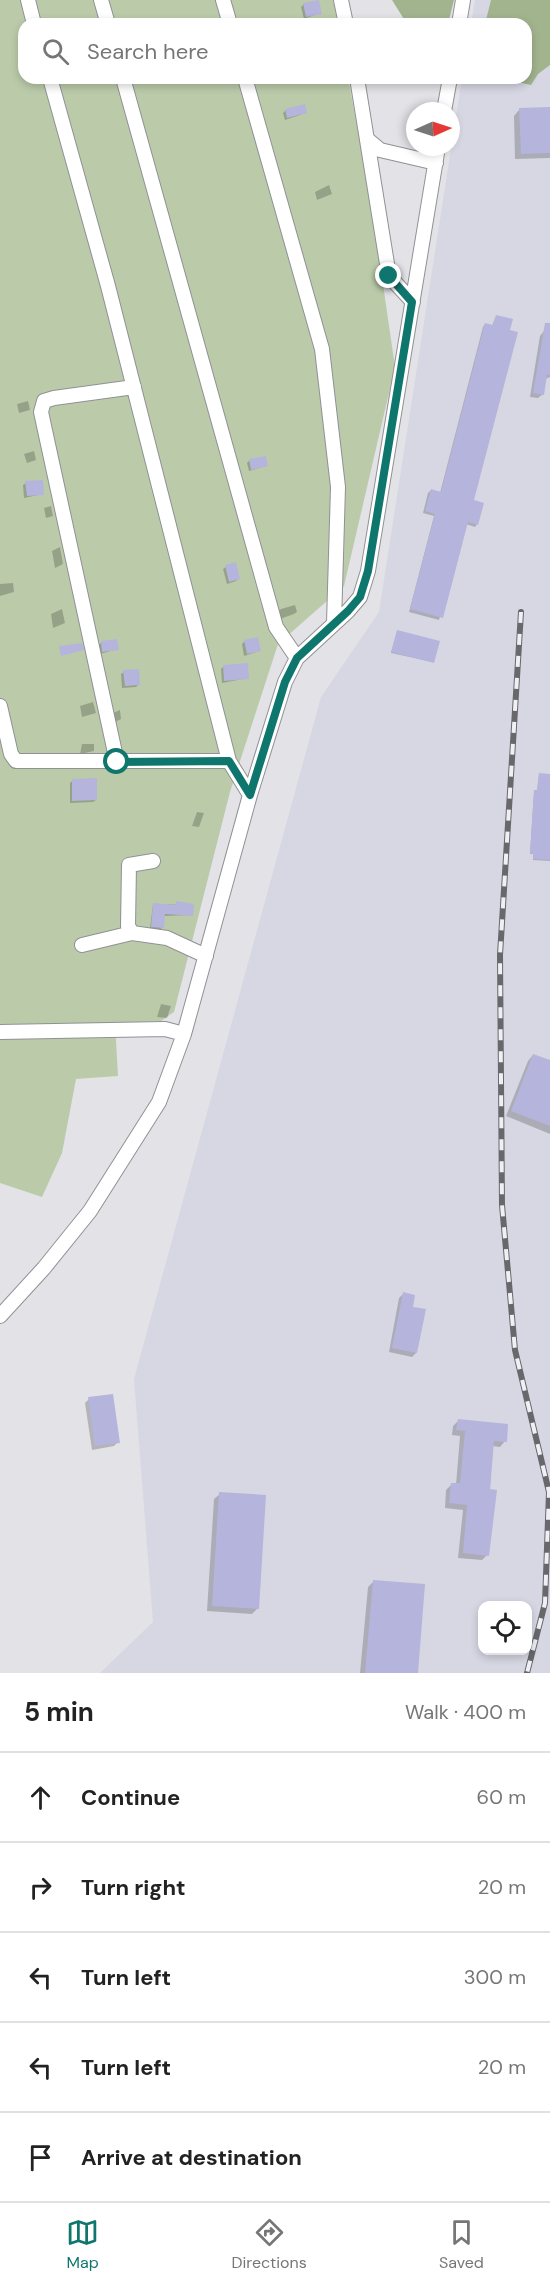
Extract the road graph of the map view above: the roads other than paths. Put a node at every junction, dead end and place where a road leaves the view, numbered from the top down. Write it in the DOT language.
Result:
graph roads {
  1 [pos="28,0"];
  2 [pos="101,0"];
  3 [pos="223,0"];
  4 [pos="341,0"];
  5 [pos="463,0"];
  6 [pos="32,18"];
  7 [pos="106,18"];
  8 [pos="228,18"];
  9 [pos="345,18"];
  10 [pos="460,18"];
  11 [pos="52,84"];
  12 [pos="125,84"];
  13 [pos="247,84"];
  14 [pos="358,84"];
  15 [pos="449,84"];
  16 [pos="446,102"];
  17 [pos="368,140"];
  18 [pos="436,156"];
  19 [pos="435,164"];
  20 [pos="412,302"];
  21 [pos="134,387"];
  22 [pos="334,623"];
  23 [pos="297,658"];
  24 [pos="0,706"];
  25 [pos="229,761"];
  26 [pos="117,762"];
  27 [pos="250,795"];
  28 [pos="153,861"];
  29 [pos="132,933"];
  30 [pos="82,945"];
  31 [pos="206,956"];
  32 [pos="0,1032"];
  33 [pos="184,1034"];
  34 [pos="0,1316"];
  1 -- 6 [label="street"];
  2 -- 7 [label="street"];
  3 -- 8 [label="street"];
  4 -- 9 [label="street"];
  5 -- 10 [label="street"];
  11 -- 21 [label="street"];
  12 -- 23 [label="street"];
  13 -- 22 [label="street"];
  14 -- 17 [label="street"];
  15 -- 16 [label="street"];
  17 -- 19 [label="street"];
  17 -- 20 [label="street"];
  18 -- 19 [label="street"];
  19 -- 20 [label="street"];
  20 -- 22 [label="street"];
  21 -- 25 [label="street"];
  21 -- 26 [label="street"];
  22 -- 23 [label="street"];
  23 -- 27 [label="street"];
  24 -- 26 [label="street"];
  25 -- 26 [label="street"];
  25 -- 27 [label="street"];
  27 -- 31 [label="street"];
  28 -- 29 [label="street"];
  29 -- 30 [label="street"];
  29 -- 31 [label="street"];
  31 -- 33 [label="street"];
  32 -- 33 [label="street"];
  33 -- 34 [label="street"];
}
